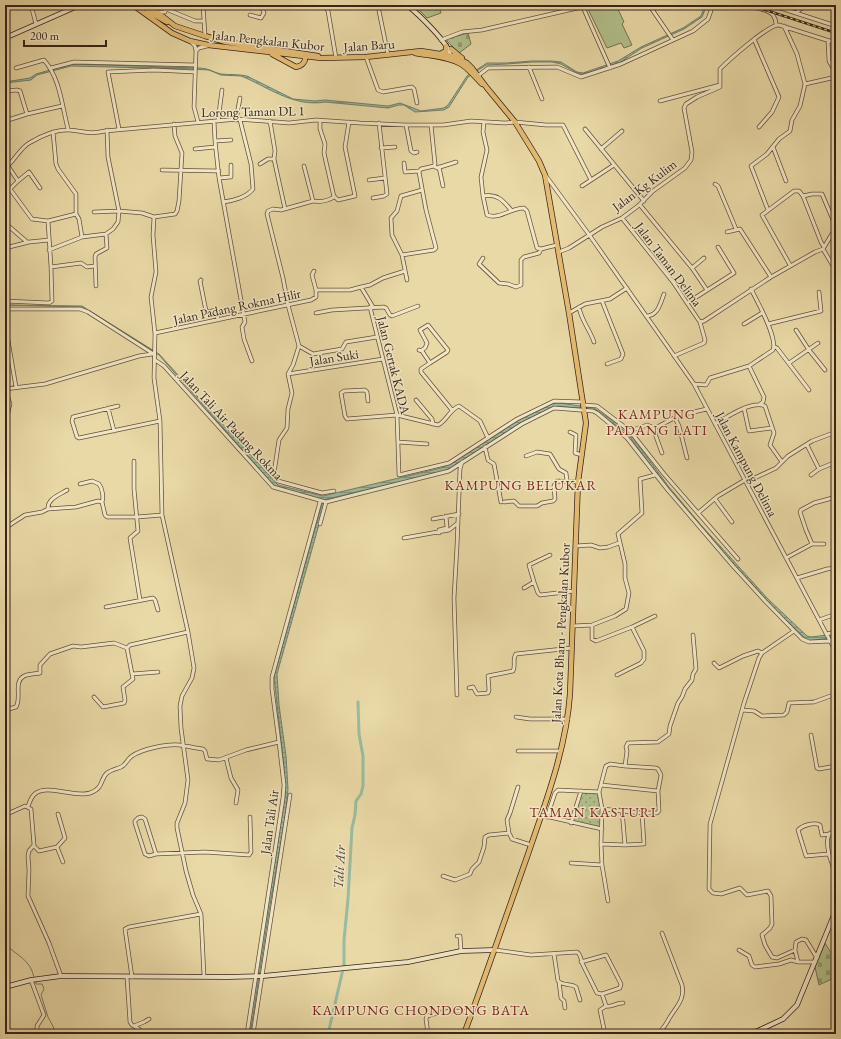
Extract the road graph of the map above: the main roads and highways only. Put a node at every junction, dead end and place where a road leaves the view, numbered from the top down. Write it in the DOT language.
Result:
graph roads {
  1 [pos="133,5"];
  2 [pos="137,5"];
  3 [pos="142,5"];
  4 [pos="148,5"];
  5 [pos="175,26"];
  6 [pos="172,33"];
  7 [pos="446,46"];
  8 [pos="452,48"];
  9 [pos="266,52"];
  10 [pos="304,55"];
  11 [pos="442,56"];
  12 [pos="451,56"];
  13 [pos="329,58"];
  14 [pos="456,62"];
  15 [pos="467,63"];
  16 [pos="487,88"];
  17 [pos="464,1034"];
  1 -- 6 [label="main road, Jalan Pengkalan Kubor"];
  2 -- 6 [label="main road, Jalan Pengkalan Kubor"];
  3 -- 5 [label="main road, Jalan Pengkalan Kubor"];
  4 -- 5 [label="main road, Jalan Pengkalan Kubor"];
  5 -- 10 [label="main road, Jalan Pengkalan Kubor"];
  6 -- 9 [label="main road, Jalan Pengkalan Kubor"];
  7 -- 11 [label="main road"];
  8 -- 15 [label="main road"];
  9 -- 10 [label="main road, Jalan Pengkalan Kubor"];
  9 -- 10 [label="main road"];
  10 -- 13 [label="main road, Jalan Pengkalan Kubor"];
  11 -- 12 [label="main road, Jalan Baru"];
  11 -- 13 [label="main road, Jalan Baru"];
  11 -- 14 [label="main road, Jalan Baru"];
  12 -- 14 [label="main road"];
  12 -- 15 [label="main road, Jalan Baru"];
  14 -- 16 [label="main road, Jalan Baru"];
  15 -- 16 [label="main road, Jalan Baru"];
  16 -- 17 [label="main road, Jalan Kota Bharu - Pengkalan Kubor"];
}
